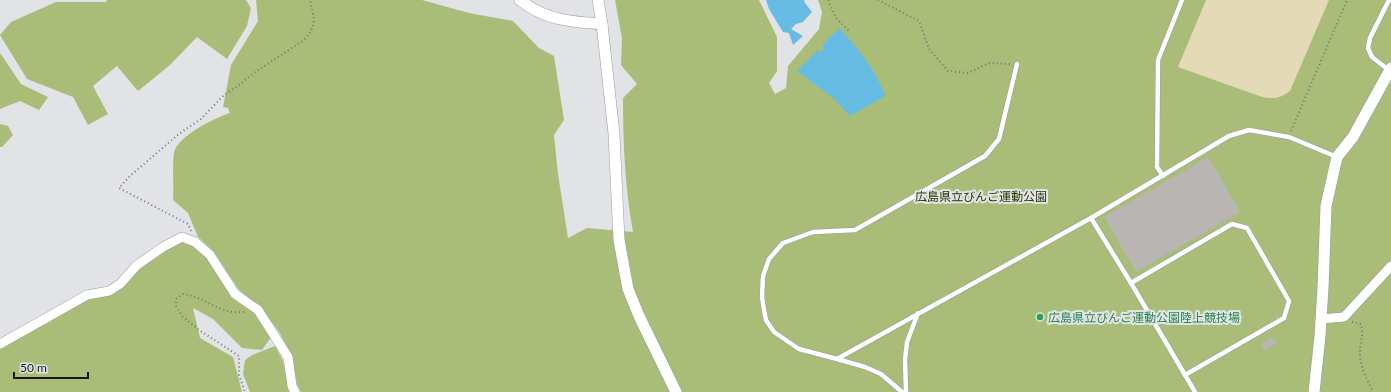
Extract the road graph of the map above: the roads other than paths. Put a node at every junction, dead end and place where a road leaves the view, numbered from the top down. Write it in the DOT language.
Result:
graph roads {
  1 [pos="520,0"];
  2 [pos="598,0"];
  3 [pos="1182,0"];
  4 [pos="1389,0"];
  5 [pos="602,24"];
  6 [pos="1017,64"];
  7 [pos="1390,69"];
  8 [pos="1337,157"];
  9 [pos="1162,176"];
  10 [pos="1091,218"];
  11 [pos="1391,266"];
  12 [pos="1131,283"];
  13 [pos="918,313"];
  14 [pos="1321,319"];
  15 [pos="0,344"];
  16 [pos="837,358"];
  17 [pos="1185,375"];
  18 [pos="295,392"];
  19 [pos="676,392"];
  20 [pos="902,392"];
  21 [pos="906,392"];
  22 [pos="1195,392"];
  23 [pos="1314,392"];
  1 -- 5 [label="street"];
  2 -- 5 [label="street"];
  3 -- 9 [label="lane"];
  4 -- 7 [label="lane"];
  5 -- 19 [label="street"];
  6 -- 16 [label="lane"];
  7 -- 8 [label="street"];
  8 -- 9 [label="lane"];
  8 -- 14 [label="street"];
  9 -- 10 [label="lane"];
  10 -- 12 [label="lane"];
  10 -- 13 [label="lane"];
  11 -- 14 [label="street"];
  12 -- 17 [label="lane"];
  12 -- 17 [label="lane"];
  13 -- 16 [label="lane"];
  13 -- 21 [label="lane"];
  14 -- 23 [label="street"];
  15 -- 18 [label="street"];
  16 -- 20 [label="lane"];
  17 -- 22 [label="lane"];
}
